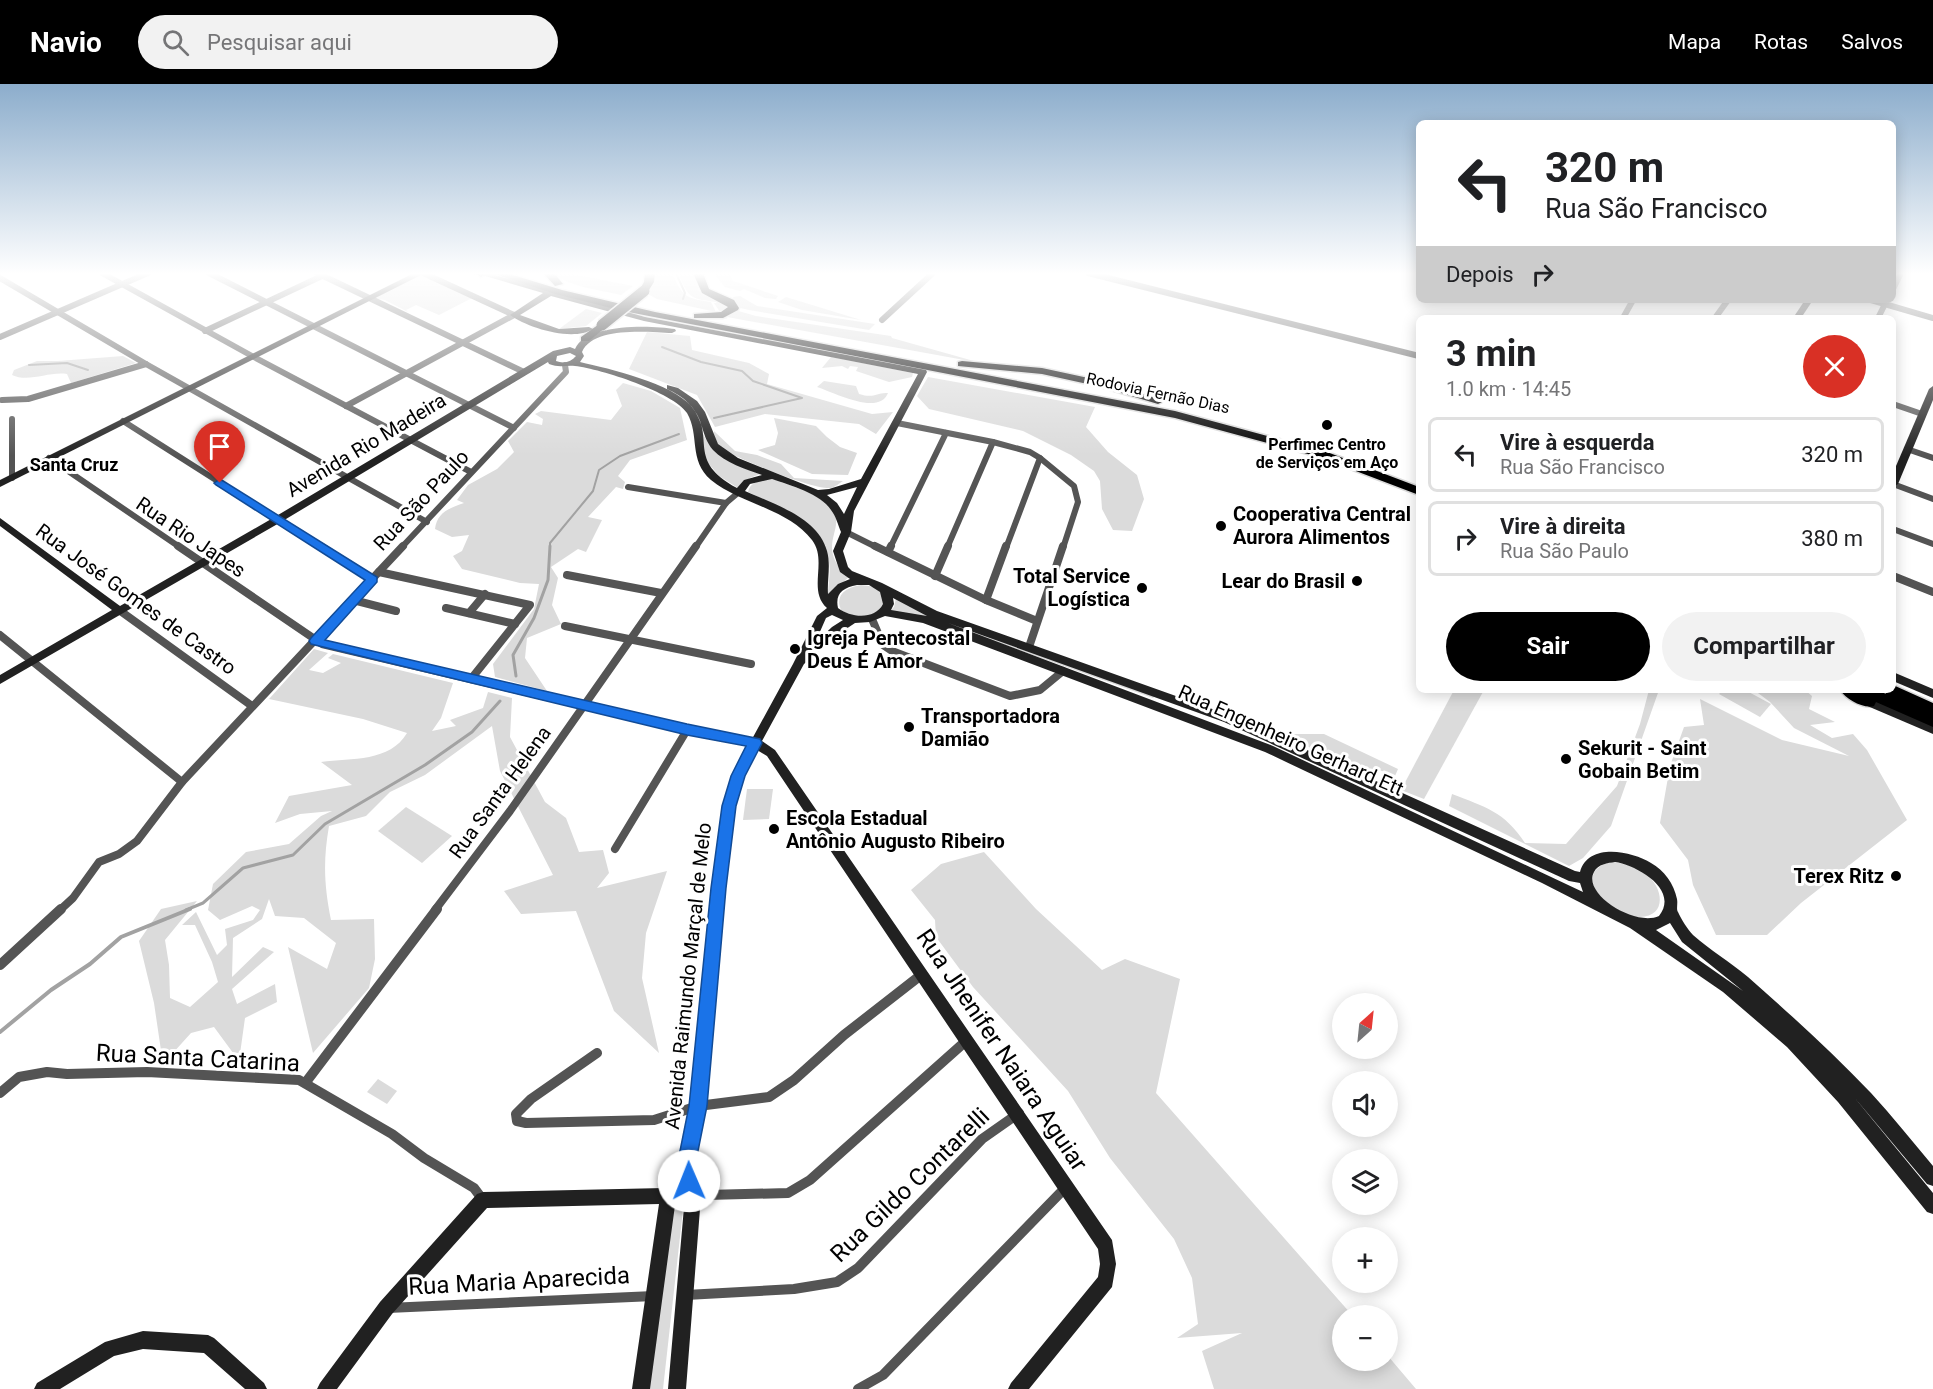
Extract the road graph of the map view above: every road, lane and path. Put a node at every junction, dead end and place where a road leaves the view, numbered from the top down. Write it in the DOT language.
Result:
graph roads {
  1 [pos="96,334"];
  2 [pos="210,334"];
  3 [pos="298,334"];
  4 [pos="330,334"];
  5 [pos="444,334"];
  6 [pos="480,334"];
  7 [pos="587,334"];
  8 [pos="693,334"];
  9 [pos="720,334"];
  10 [pos="756,334"];
  11 [pos="791,334"];
  12 [pos="1328,334"];
  13 [pos="761,342"];
  14 [pos="463,343"];
  15 [pos="252,356"];
  16 [pos="1416,356"];
  17 [pos="556,357"];
  18 [pos="574,359"];
  19 [pos="146,364"];
  20 [pos="528,369"];
  21 [pos="923,372"];
  22 [pos="407,373"];
  23 [pos="190,387"];
  24 [pos="1933,389"];
  25 [pos="2,400"];
  26 [pos="469,405"];
  27 [pos="1896,405"];
  28 [pos="346,406"];
  29 [pos="1922,414"];
  30 [pos="12,419"];
  31 [pos="123,421"];
  32 [pos="897,423"];
  33 [pos="514,428"];
  34 [pos="946,433"];
  35 [pos="409,440"];
  36 [pos="993,442"];
  37 [pos="1907,449"];
  38 [pos="1040,458"];
  39 [pos="1933,458"];
  40 [pos="49,459"];
  41 [pos="471,472"];
  42 [pos="772,476"];
  43 [pos="1896,476"];
  44 [pos="347,477"];
  45 [pos="12,478"];
  46 [pos="1416,479"];
  47 [pos="866,481"];
  48 [pos="0,484"];
  49 [pos="1896,485"];
  50 [pos="628,488"];
  51 [pos="739,492"];
  52 [pos="1416,492"];
  53 [pos="1416,492"];
  54 [pos="814,493"];
  55 [pos="1933,499"];
  56 [pos="726,503"];
  57 [pos="278,520"];
  58 [pos="0,521"];
  59 [pos="427,522"];
  60 [pos="1896,530"];
  61 [pos="846,532"];
  62 [pos="1933,544"];
  63 [pos="888,552"];
  64 [pos="200,563"];
  65 [pos="379,572"];
  66 [pos="567,575"];
  67 [pos="935,576"];
  68 [pos="1896,577"];
  69 [pos="372,579"];
  70 [pos="868,582"];
  71 [pos="883,589"];
  72 [pos="1933,592"];
  73 [pos="485,594"];
  74 [pos="661,594"];
  75 [pos="353,600"];
  76 [pos="986,600"];
  77 [pos="446,608"];
  78 [pos="832,608"];
  79 [pos="119,610"];
  80 [pos="396,611"];
  81 [pos="883,612"];
  82 [pos="469,613"];
  83 [pos="872,619"];
  84 [pos="851,621"];
  85 [pos="1037,621"];
  86 [pos="515,624"];
  87 [pos="565,626"];
  88 [pos="0,634"];
  89 [pos="629,639"];
  90 [pos="315,641"];
  91 [pos="1029,647"];
  92 [pos="32,661"];
  93 [pos="752,664"];
  94 [pos="799,664"];
  95 [pos="1063,672"];
  96 [pos="1896,677"];
  97 [pos="0,680"];
  98 [pos="471,680"];
  99 [pos="1896,692"];
  100 [pos="1933,694"];
  101 [pos="1866,696"];
  102 [pos="252,706"];
  103 [pos="584,706"];
  104 [pos="1933,708"];
  105 [pos="1933,721"];
  106 [pos="1225,725"];
  107 [pos="1933,729"];
  108 [pos="687,730"];
  109 [pos="755,743"];
  110 [pos="182,782"];
  111 [pos="615,849"];
  112 [pos="1586,878"];
  113 [pos="1604,909"];
  114 [pos="1670,912"];
  115 [pos="1635,924"];
  116 [pos="0,965"];
  117 [pos="921,975"];
  118 [pos="966,1041"];
  119 [pos="597,1053"];
  120 [pos="306,1082"];
  121 [pos="0,1093"];
  122 [pos="698,1106"];
  123 [pos="1018,1113"];
  124 [pos="686,1166"];
  125 [pos="1933,1178"];
  126 [pos="1066,1187"];
  127 [pos="668,1196"];
  128 [pos="693,1196"];
  129 [pos="483,1200"];
  130 [pos="1933,1206"];
  131 [pos="686,1295"];
  132 [pos="654,1296"];
  133 [pos="386,1308"];
  134 [pos="44,1389"];
  135 [pos="258,1389"];
  136 [pos="326,1389"];
  137 [pos="641,1389"];
  138 [pos="677,1389"];
  139 [pos="858,1389"];
  140 [pos="1017,1389"];
  1 -- 19 [label="street"];
  2 -- 15 [label="street"];
  3 -- 15 [label="main road"];
  4 -- 22 [label="street"];
  5 -- 14 [label="street"];
  6 -- 14 [label="street"];
  7 -- 17 [label="main road, Avenida Rio Madeira"];
  7 -- 18 [label="main road"];
  8 -- 13 [label="main road"];
  9 -- 13 [label="main road"];
  10 -- 52 [label="highway, Rodovia Fernão Dias"];
  11 -- 46 [label="highway, Rodovia Fernão Dias"];
  12 -- 16 [label="street"];
  13 -- 21 [label="main road"];
  14 -- 20 [label="street"];
  14 -- 22 [label="street"];
  15 -- 23 [label="main road"];
  15 -- 28 [label="street"];
  17 -- 18 [label="main road"];
  17 -- 18 [label="main road"];
  17 -- 20 [label="main road, Avenida Rio Madeira"];
  18 -- 33 [label="street, Rua São Paulo"];
  18 -- 42 [label="main road"];
  18 -- 51 [label="main road"];
  19 -- 23 [label="street"];
  19 -- 25 [label="street"];
  20 -- 26 [label="main road, Avenida Rio Madeira"];
  21 -- 32 [label="main road"];
  21 -- 53 [label="highway"];
  22 -- 26 [label="street"];
  22 -- 28 [label="street"];
  23 -- 31 [label="main road"];
  23 -- 44 [label="street"];
  24 -- 29 [label="main road"];
  26 -- 33 [label="street"];
  26 -- 35 [label="main road, Avenida Rio Madeira"];
  27 -- 29 [label="street"];
  28 -- 35 [label="street"];
  29 -- 37 [label="main road"];
  30 -- 45 [label="street"];
  31 -- 40 [label="main road"];
  31 -- 57 [label="street"];
  32 -- 34 [label="street"];
  32 -- 47 [label="main road"];
  33 -- 41 [label="street, Rua São Paulo"];
  34 -- 36 [label="street"];
  34 -- 63 [label="street"];
  35 -- 41 [label="street"];
  35 -- 44 [label="main road, Avenida Rio Madeira"];
  36 -- 38 [label="street"];
  36 -- 67 [label="street"];
  37 -- 39 [label="street"];
  37 -- 43 [label="main road"];
  38 -- 76 [label="street"];
  38 -- 85 [label="street"];
  40 -- 45 [label="main road"];
  40 -- 64 [label="street, Rua Rio Japes"];
  41 -- 59 [label="street, Rua São Paulo"];
  42 -- 51 [label="main road"];
  42 -- 54 [label="main road"];
  44 -- 57 [label="main road, Avenida Rio Madeira"];
  44 -- 59 [label="street"];
  45 -- 48 [label="main road"];
  47 -- 54 [label="main road"];
  47 -- 61 [label="main road"];
  49 -- 55 [label="street"];
  50 -- 56 [label="street"];
  51 -- 56 [label="street, Rua Santa Helena"];
  51 -- 78 [label="main road"];
  54 -- 61 [label="main road"];
  56 -- 74 [label="street, Rua Santa Helena"];
  57 -- 64 [label="main road, Avenida Rio Madeira"];
  57 -- 69 [label="street"];
  58 -- 79 [label="main road, Rua José Gomes de Castro"];
  59 -- 65 [label="street, Rua São Paulo"];
  60 -- 62 [label="street"];
  61 -- 63 [label="street"];
  61 -- 70 [label="main road"];
  63 -- 67 [label="street"];
  64 -- 79 [label="main road, Avenida Rio Madeira"];
  64 -- 90 [label="street, Rua Rio Japes"];
  65 -- 69 [label="street, Rua São Paulo"];
  65 -- 73 [label="street"];
  66 -- 74 [label="street"];
  67 -- 76 [label="street"];
  68 -- 72 [label="street"];
  69 -- 75 [label="street, Rua São Paulo"];
  70 -- 71 [label="main road"];
  70 -- 78 [label="main road"];
  71 -- 81 [label="main road"];
  71 -- 91 [label="main road, Rua Engenheiro Gerhard Ett"];
  73 -- 82 [label="street"];
  73 -- 86 [label="street"];
  74 -- 89 [label="street, Rua Santa Helena"];
  75 -- 80 [label="street"];
  75 -- 90 [label="street, Rua São Paulo"];
  76 -- 85 [label="street"];
  77 -- 82 [label="street"];
  78 -- 84 [label="main road"];
  78 -- 94 [label="main road, Avenida Raimundo Marçal de Melo"];
  79 -- 92 [label="main road, Avenida Rio Madeira"];
  79 -- 102 [label="street, Rua José Gomes de Castro"];
  81 -- 83 [label="main road"];
  81 -- 95 [label="main road, Rua Engenheiro Gerhard Ett"];
  82 -- 86 [label="street"];
  83 -- 84 [label="main road"];
  83 -- 95 [label="street"];
  84 -- 94 [label="main road, Avenida Raimundo Marçal de Melo"];
  85 -- 91 [label="street"];
  86 -- 98 [label="street"];
  87 -- 89 [label="street"];
  88 -- 92 [label="street"];
  89 -- 93 [label="street"];
  89 -- 103 [label="street, Rua Santa Helena"];
  90 -- 98 [label="street"];
  90 -- 102 [label="street, Rua São Paulo"];
  91 -- 106 [label="main road, Rua Engenheiro Gerhard Ett"];
  92 -- 97 [label="main road, Avenida Rio Madeira"];
  92 -- 110 [label="street"];
  94 -- 109 [label="main road, Avenida Raimundo Marçal de Melo"];
  95 -- 106 [label="main road, Rua Engenheiro Gerhard Ett"];
  96 -- 100 [label="main road"];
  98 -- 103 [label="street"];
  99 -- 104 [label="highway"];
  101 -- 105 [label="highway"];
  101 -- 107 [label="main road"];
  102 -- 110 [label="street, Rua São Paulo"];
  103 -- 108 [label="street"];
  103 -- 120 [label="street, Rua Santa Helena"];
  106 -- 112 [label="main road, Rua Engenheiro Gerhard Ett"];
  106 -- 113 [label="main road, Rua Engenheiro Gerhard Ett"];
  108 -- 109 [label="street"];
  108 -- 111 [label="street"];
  109 -- 117 [label="main road, Rua Jhenifer Naiara Aguiar"];
  109 -- 122 [label="main road, Avenida Raimundo Marçal de Melo"];
  110 -- 116 [label="street, Rua São Paulo"];
  112 -- 113 [label="main road, Rua Engenheiro Gerhard Ett"];
  112 -- 114 [label="main road"];
  113 -- 115 [label="main road, Rua Engenheiro Gerhard Ett"];
  114 -- 115 [label="main road"];
  114 -- 125 [label="main road"];
  115 -- 130 [label="main road, Rua Engenheiro Gerhard Ett"];
  117 -- 118 [label="main road, Rua Jhenifer Naiara Aguiar"];
  117 -- 122 [label="street"];
  118 -- 123 [label="main road, Rua Jhenifer Naiara Aguiar"];
  118 -- 128 [label="street"];
  119 -- 122 [label="street"];
  120 -- 121 [label="street, Rua Santa Catarina"];
  120 -- 129 [label="street, Rua Santa Catarina"];
  122 -- 124 [label="main road, Avenida Raimundo Marçal de Melo"];
  123 -- 126 [label="main road, Rua Jhenifer Naiara Aguiar"];
  123 -- 131 [label="street, Rua Gildo Contarelli"];
  124 -- 127 [label="main road, Avenida Raimundo Marçal de Melo"];
  124 -- 128 [label="main road, Avenida Raimundo Marçal de Melo"];
  126 -- 139 [label="street"];
  126 -- 140 [label="main road, Rua Jhenifer Naiara Aguiar"];
  127 -- 128 [label="street"];
  127 -- 129 [label="main road"];
  127 -- 132 [label="main road, Avenida Raimundo Marçal de Melo"];
  128 -- 131 [label="main road, Avenida Raimundo Marçal de Melo"];
  129 -- 133 [label="main road"];
  131 -- 138 [label="main road, Avenida Raimundo Marçal de Melo"];
  132 -- 133 [label="street, Rua Maria Aparecida"];
  132 -- 137 [label="main road, Avenida Raimundo Marçal de Melo"];
  133 -- 136 [label="main road"];
  134 -- 135 [label="main road"];
}
